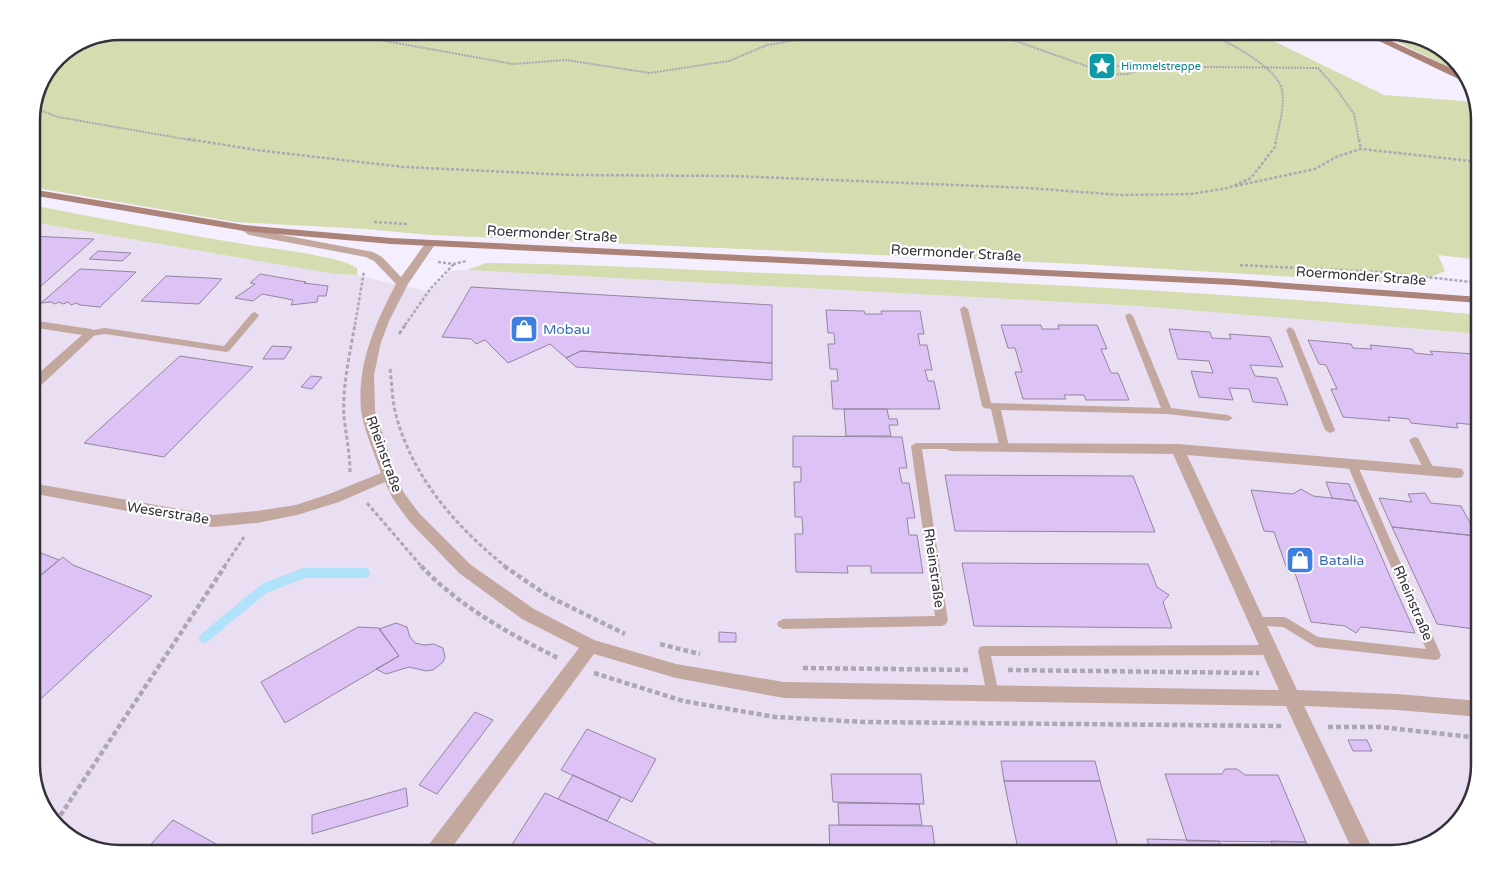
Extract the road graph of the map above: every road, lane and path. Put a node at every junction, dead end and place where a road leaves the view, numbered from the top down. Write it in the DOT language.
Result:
graph roads {
  1 [pos="375,40"];
  2 [pos="801,40"];
  3 [pos="1012,40"];
  4 [pos="1221,40"];
  5 [pos="1381,40"];
  6 [pos="1102,66"];
  7 [pos="1144,66"];
  8 [pos="1266,67"];
  9 [pos="1457,76"];
  10 [pos="41,111"];
  11 [pos="1362,149"];
  12 [pos="1471,161"];
  13 [pos="1228,188"];
  14 [pos="40,194"];
  15 [pos="371,222"];
  16 [pos="410,224"];
  17 [pos="244,228"];
  18 [pos="431,243"];
  19 [pos="454,264"];
  20 [pos="402,284"];
  21 [pos="1471,299"];
  22 [pos="964,309"];
  23 [pos="255,315"];
  24 [pos="1129,316"];
  25 [pos="40,324"];
  26 [pos="1290,330"];
  27 [pos="92,333"];
  28 [pos="398,337"];
  29 [pos="390,366"];
  30 [pos="40,379"];
  31 [pos="995,406"];
  32 [pos="1167,411"];
  33 [pos="1228,418"];
  34 [pos="1330,430"];
  35 [pos="1414,440"];
  36 [pos="951,446"];
  37 [pos="1004,447"];
  38 [pos="1178,449"];
  39 [pos="1352,464"];
  40 [pos="1430,471"];
  41 [pos="1457,473"];
  42 [pos="389,475"];
  43 [pos="40,490"];
  44 [pos="250,518"];
  45 [pos="1257,622"];
  46 [pos="783,624"];
  47 [pos="630,636"];
  48 [pos="655,643"];
  49 [pos="590,646"];
  50 [pos="1269,650"];
  51 [pos="701,654"];
  52 [pos="794,668"];
  53 [pos="988,670"];
  54 [pos="1280,674"];
  55 [pos="993,695"];
  56 [pos="1292,698"];
  57 [pos="1471,708"];
  58 [pos="60,817"];
  59 [pos="441,845"];
  60 [pos="1361,845"];
  1 -- 2 [label="path"];
  3 -- 7 [label="path"];
  4 -- 8 [label="path"];
  5 -- 9 [label="main road"];
  6 -- 7 [label="path"];
  7 -- 8 [label="path"];
  8 -- 11 [label="path"];
  8 -- 13 [label="path"];
  10 -- 13 [label="path"];
  11 -- 12 [label="path"];
  11 -- 13 [label="path"];
  14 -- 17 [label="main road, Roermonder Straße"];
  15 -- 16 [label="path"];
  17 -- 18 [label="main road, Roermonder Straße"];
  17 -- 20 [label="street"];
  18 -- 20 [label="street, Rheinstraße"];
  18 -- 21 [label="main road, Roermonder Straße"];
  19 -- 28 [label="path"];
  20 -- 42 [label="street, Rheinstraße"];
  22 -- 31 [label="lane"];
  23 -- 27 [label="lane"];
  24 -- 32 [label="lane"];
  25 -- 27 [label="street"];
  26 -- 34 [label="lane"];
  27 -- 30 [label="street"];
  29 -- 47 [label="path"];
  31 -- 32 [label="lane"];
  31 -- 37 [label="lane"];
  32 -- 33 [label="lane"];
  35 -- 40 [label="lane"];
  36 -- 37 [label="street, Rheinstraße"];
  36 -- 46 [label="lane, Rheinstraße"];
  37 -- 38 [label="street, Rheinstraße"];
  38 -- 39 [label="street, Rheinstraße"];
  38 -- 45 [label="street"];
  39 -- 40 [label="street, Rheinstraße"];
  39 -- 45 [label="lane, Rheinstraße"];
  40 -- 41 [label="street, Rheinstraße"];
  42 -- 44 [label="street, Weserstraße"];
  42 -- 49 [label="street, Rheinstraße"];
  43 -- 44 [label="street, Weserstraße"];
  44 -- 58 [label="path"];
  45 -- 50 [label="street"];
  48 -- 51 [label="path"];
  49 -- 55 [label="street, Rheinstraße"];
  49 -- 59 [label="street"];
  50 -- 53 [label="lane"];
  50 -- 54 [label="street"];
  52 -- 53 [label="path"];
  53 -- 54 [label="path"];
  53 -- 55 [label="lane"];
  54 -- 56 [label="street"];
  55 -- 56 [label="street, Rheinstraße"];
  56 -- 57 [label="street, Rheinstraße"];
  56 -- 60 [label="street"];
}
